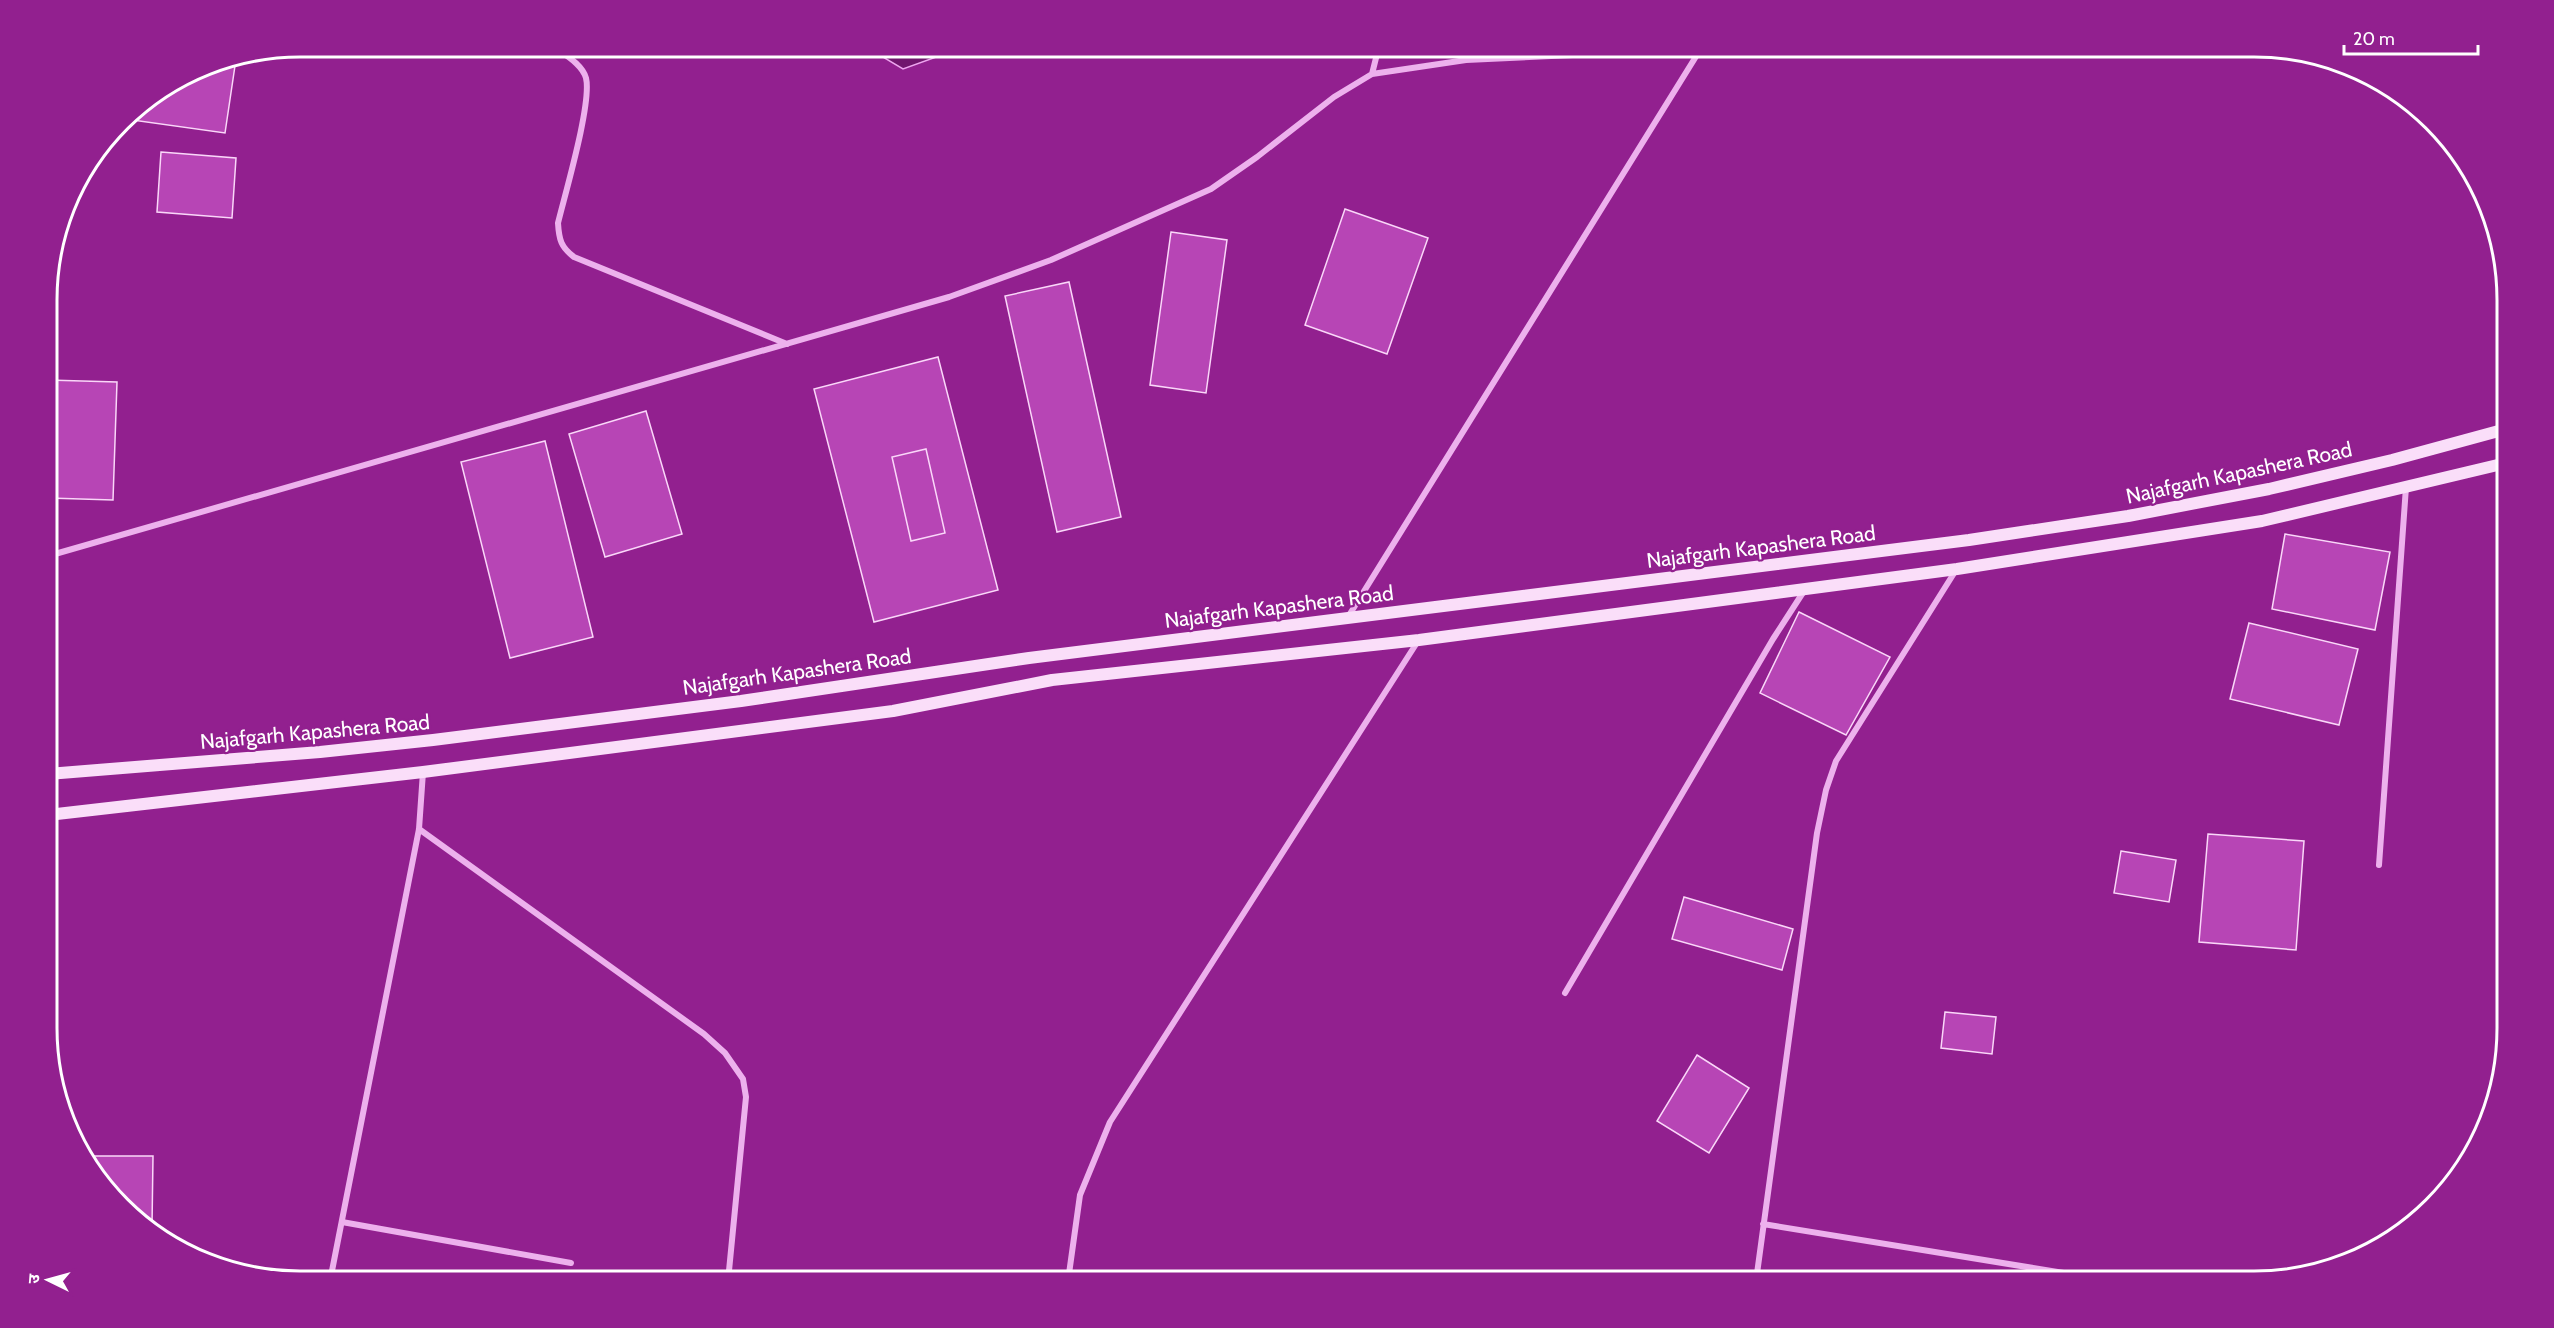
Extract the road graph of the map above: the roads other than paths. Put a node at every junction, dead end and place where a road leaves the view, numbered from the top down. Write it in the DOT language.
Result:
graph roads {
  1 [pos="568,57"];
  2 [pos="1376,57"];
  3 [pos="1536,57"];
  4 [pos="1696,57"];
  5 [pos="1372,74"];
  6 [pos="787,344"];
  7 [pos="2497,431"];
  8 [pos="2497,465"];
  9 [pos="2406,487"];
  10 [pos="57,553"];
  11 [pos="1957,569"];
  12 [pos="1804,591"];
  13 [pos="1348,617"];
  14 [pos="1419,640"];
  15 [pos="423,772"];
  16 [pos="57,773"];
  17 [pos="57,814"];
  18 [pos="418,829"];
  19 [pos="2379,864"];
  20 [pos="1565,993"];
  21 [pos="342,1222"];
  22 [pos="1763,1224"];
  23 [pos="571,1263"];
  24 [pos="332,1271"];
  25 [pos="729,1271"];
  26 [pos="1069,1271"];
  27 [pos="1757,1271"];
  28 [pos="2052,1271"];
  1 -- 6 [label="street"];
  2 -- 5 [label="street"];
  3 -- 5 [label="street"];
  4 -- 13 [label="street"];
  5 -- 6 [label="street"];
  6 -- 10 [label="street"];
  7 -- 13 [label="main road, Najafgarh Kapashera Road"];
  8 -- 9 [label="main road"];
  9 -- 11 [label="main road"];
  9 -- 19 [label="street"];
  11 -- 12 [label="main road"];
  11 -- 22 [label="street"];
  12 -- 14 [label="main road"];
  12 -- 20 [label="street"];
  13 -- 16 [label="main road, Najafgarh Kapashera Road"];
  14 -- 15 [label="main road"];
  14 -- 26 [label="street"];
  15 -- 17 [label="main road"];
  15 -- 18 [label="street"];
  18 -- 21 [label="street"];
  18 -- 25 [label="street"];
  21 -- 23 [label="street"];
  21 -- 24 [label="street"];
  22 -- 27 [label="street"];
  22 -- 28 [label="street"];
}
